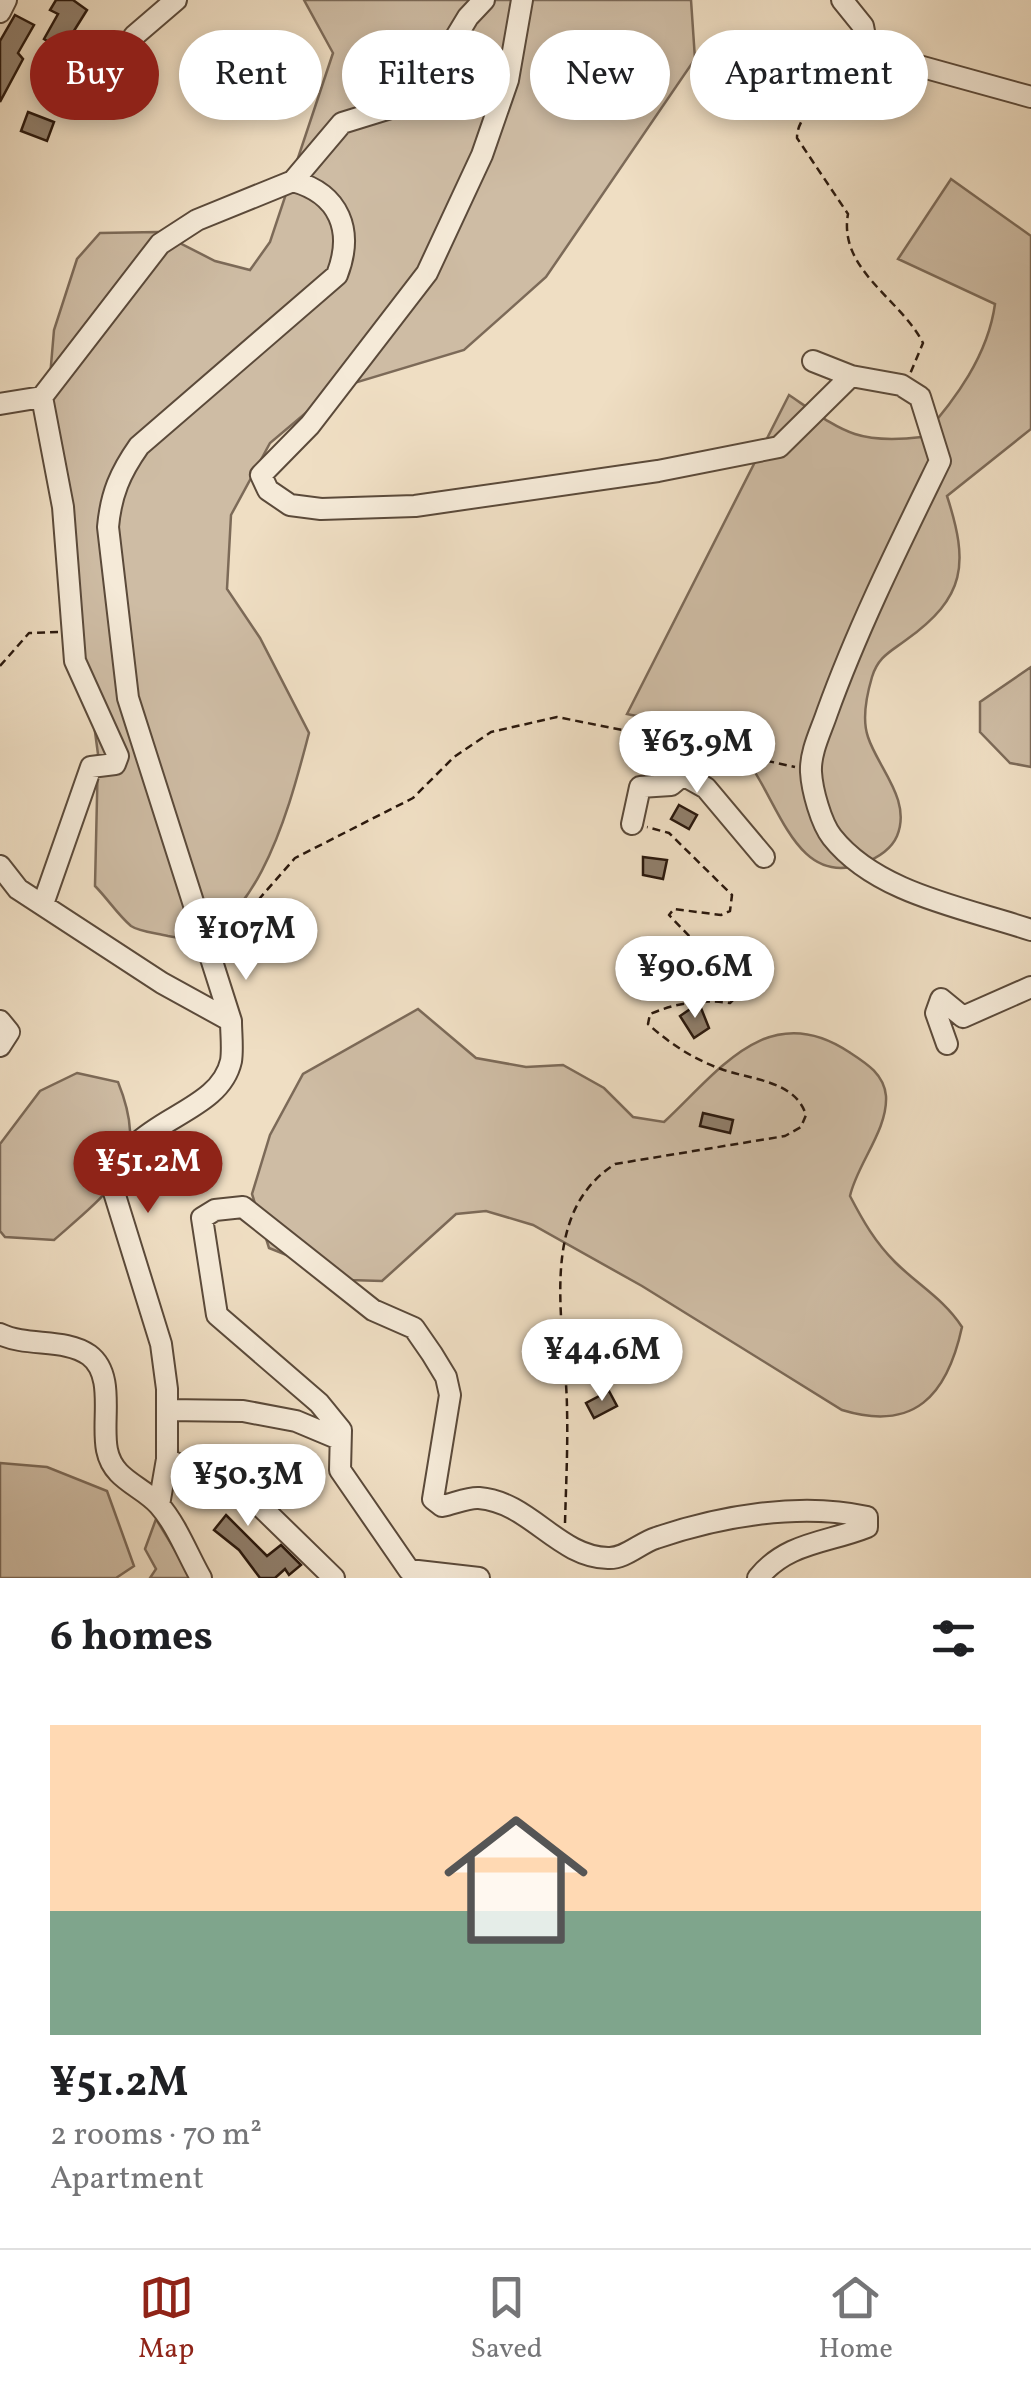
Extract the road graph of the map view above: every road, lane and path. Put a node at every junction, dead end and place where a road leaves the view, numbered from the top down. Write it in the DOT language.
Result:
graph roads {
  1 [pos="6,0"];
  2 [pos="176,0"];
  3 [pos="484,0"];
  4 [pos="522,0"];
  5 [pos="842,0"];
  6 [pos="0,12"];
  7 [pos="141,30"];
  8 [pos="864,30"];
  9 [pos="928,69"];
  10 [pos="1031,98"];
  11 [pos="801,120"];
  12 [pos="294,180"];
  13 [pos="813,361"];
  14 [pos="851,376"];
  15 [pos="900,385"];
  16 [pos="42,397"];
  17 [pos="0,404"];
  18 [pos="70,631"];
  19 [pos="0,666"];
  20 [pos="676,741"];
  21 [pos="811,771"];
  22 [pos="683,775"];
  23 [pos="632,824"];
  24 [pos="764,857"];
  25 [pos="5,883"];
  26 [pos="43,904"];
  27 [pos="1031,930"];
  28 [pos="211,961"];
  29 [pos="1031,986"];
  30 [pos="0,1021"];
  31 [pos="231,1021"];
  32 [pos="948,1044"];
  33 [pos="0,1046"];
  34 [pos="0,1334"];
  35 [pos="167,1410"];
  36 [pos="339,1439"];
  37 [pos="167,1459"];
  38 [pos="159,1505"];
  39 [pos="565,1545"];
  40 [pos="201,1578"];
  41 [pos="334,1578"];
  42 [pos="479,1578"];
  43 [pos="758,1578"];
  1 -- 6 [label="street"];
  2 -- 7 [label="street"];
  3 -- 12 [label="street"];
  4 -- 14 [label="street"];
  5 -- 8 [label="street"];
  9 -- 10 [label="street"];
  11 -- 15 [label="path"];
  12 -- 16 [label="street"];
  12 -- 28 [label="street"];
  13 -- 14 [label="street"];
  14 -- 15 [label="street"];
  15 -- 21 [label="street"];
  16 -- 17 [label="street"];
  16 -- 18 [label="street"];
  18 -- 19 [label="path"];
  18 -- 26 [label="street"];
  20 -- 21 [label="path"];
  20 -- 22 [label="street"];
  20 -- 28 [label="path"];
  21 -- 27 [label="street"];
  22 -- 23 [label="street"];
  22 -- 24 [label="street"];
  23 -- 39 [label="path"];
  25 -- 26 [label="street"];
  26 -- 31 [label="street"];
  28 -- 31 [label="street"];
  29 -- 32 [label="street"];
  30 -- 33 [label="street"];
  31 -- 35 [label="street"];
  34 -- 38 [label="street"];
  35 -- 36 [label="street"];
  35 -- 37 [label="street"];
  36 -- 39 [label="street"];
  36 -- 42 [label="street"];
  37 -- 38 [label="street"];
  37 -- 41 [label="street"];
  38 -- 40 [label="street"];
  39 -- 43 [label="street"];
}
